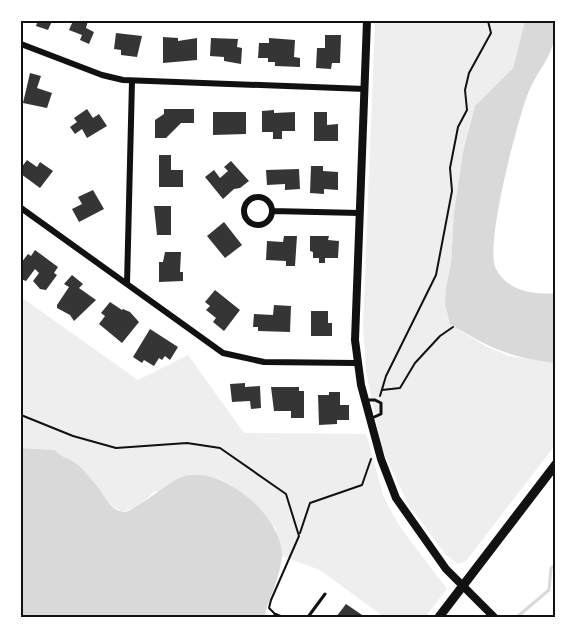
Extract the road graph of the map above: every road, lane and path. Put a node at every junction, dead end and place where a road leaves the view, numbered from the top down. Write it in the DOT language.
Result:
graph roads {
  1 [pos="367,21"];
  2 [pos="488,21"];
  3 [pos="21,44"];
  4 [pos="132,81"];
  5 [pos="365,89"];
  6 [pos="21,208"];
  7 [pos="272,211"];
  8 [pos="360,213"];
  9 [pos="127,284"];
  10 [pos="453,327"];
  11 [pos="356,363"];
  12 [pos="382,390"];
  13 [pos="365,400"];
  14 [pos="378,401"];
  15 [pos="21,415"];
  16 [pos="370,419"];
  17 [pos="376,442"];
  18 [pos="556,464"];
  19 [pos="299,536"];
  20 [pos="462,587"];
  21 [pos="325,594"];
  22 [pos="274,616"];
  23 [pos="283,617"];
  24 [pos="308,617"];
  25 [pos="439,617"];
  26 [pos="494,617"];
  1 -- 5 [label="street"];
  2 -- 12 [label="path"];
  3 -- 4 [label="street"];
  4 -- 5 [label="street"];
  4 -- 9 [label="street"];
  5 -- 8 [label="street"];
  6 -- 9 [label="street"];
  7 -- 7 [label="street"];
  7 -- 8 [label="street"];
  8 -- 11 [label="street"];
  9 -- 11 [label="street"];
  10 -- 12 [label="path"];
  11 -- 13 [label="street"];
  12 -- 14 [label="path"];
  13 -- 14 [label="lane"];
  13 -- 16 [label="street"];
  14 -- 16 [label="lane"];
  15 -- 19 [label="path"];
  16 -- 17 [label="street"];
  17 -- 19 [label="path"];
  17 -- 20 [label="street"];
  18 -- 20 [label="main road"];
  19 -- 22 [label="path"];
  20 -- 25 [label="main road"];
  20 -- 26 [label="street"];
  21 -- 24 [label="lane"];
  22 -- 23 [label="path"];
}
